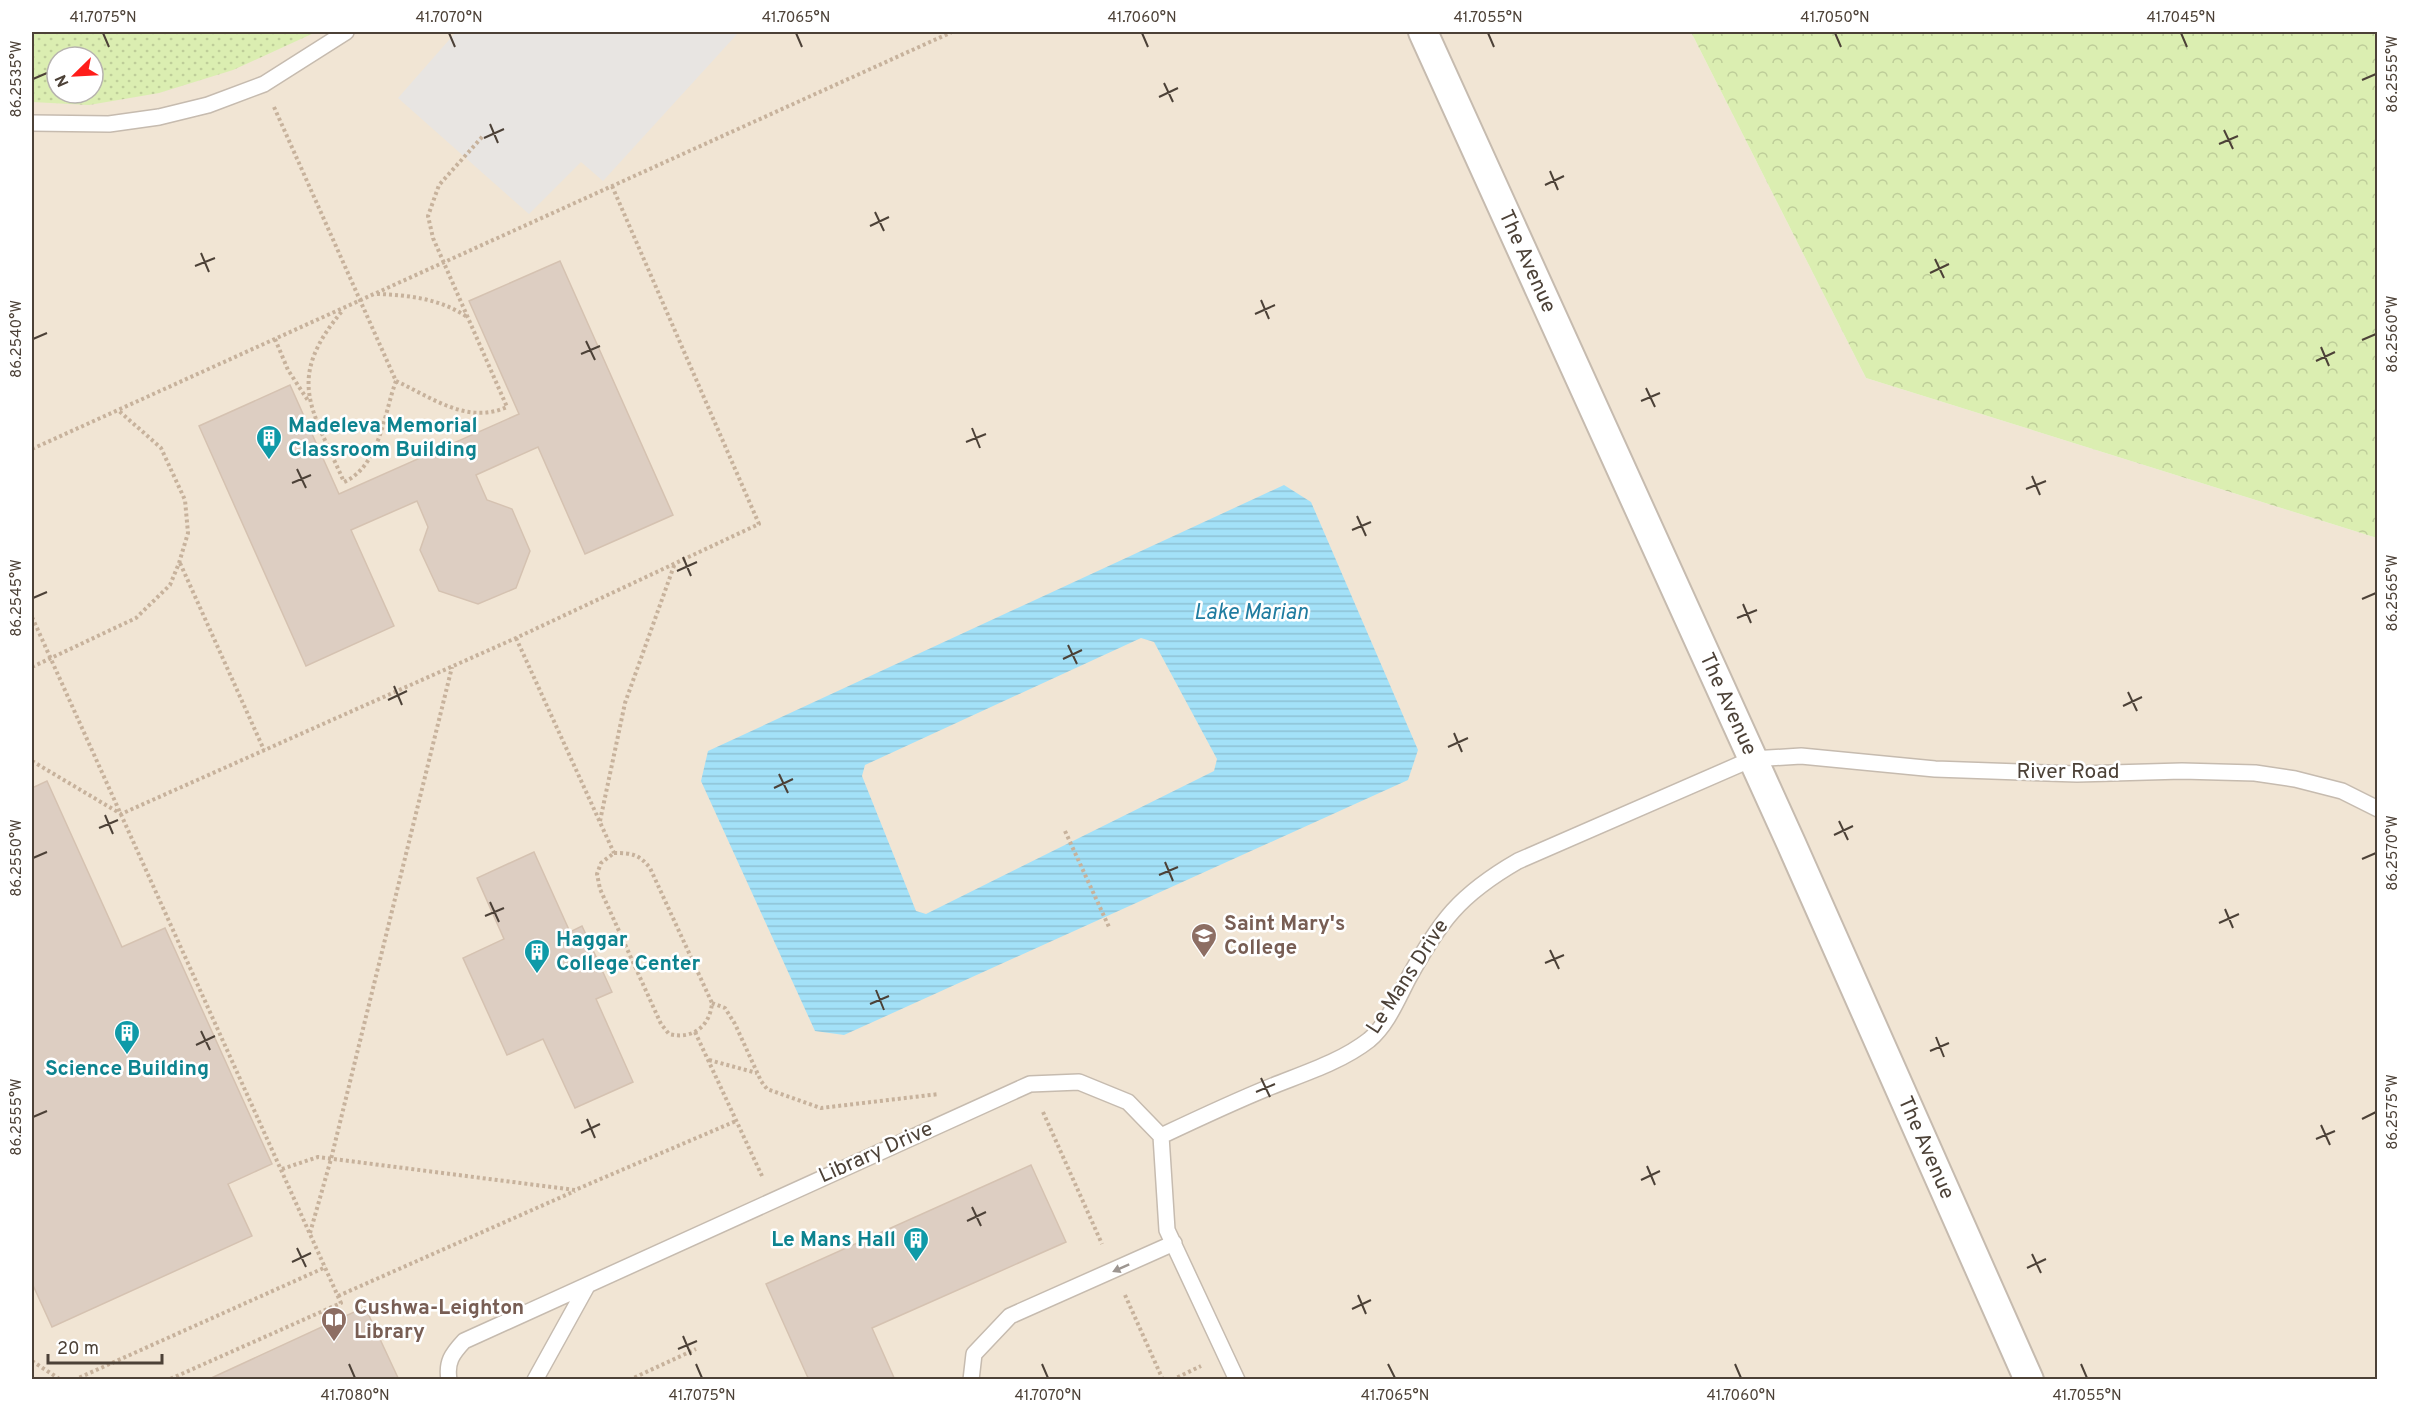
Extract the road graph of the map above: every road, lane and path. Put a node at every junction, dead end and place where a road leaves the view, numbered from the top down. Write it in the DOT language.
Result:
graph roads {
  1 [pos="346,32"];
  2 [pos="952,32"];
  3 [pos="1423,32"];
  4 [pos="264,84"];
  5 [pos="32,123"];
  6 [pos="483,136"];
  7 [pos="612,186"];
  8 [pos="444,263"];
  9 [pos="376,294"];
  10 [pos="361,301"];
  11 [pos="345,308"];
  12 [pos="468,317"];
  13 [pos="275,339"];
  14 [pos="396,381"];
  15 [pos="309,403"];
  16 [pos="118,410"];
  17 [pos="32,449"];
  18 [pos="180,563"];
  19 [pos="675,563"];
  20 [pos="32,617"];
  21 [pos="516,638"];
  22 [pos="50,658"];
  23 [pos="452,666"];
  24 [pos="32,667"];
  25 [pos="264,750"];
  26 [pos="1752,759"];
  27 [pos="32,761"];
  28 [pos="2378,809"];
  29 [pos="121,814"];
  30 [pos="600,821"];
  31 [pos="1065,831"];
  32 [pos="614,853"];
  33 [pos="1109,927"];
  34 [pos="712,1003"];
  35 [pos="695,1032"];
  36 [pos="708,1059"];
  37 [pos="758,1074"];
  38 [pos="1030,1084"];
  39 [pos="949,1092"];
  40 [pos="736,1121"];
  41 [pos="1161,1136"];
  42 [pos="331,1159"];
  43 [pos="281,1169"];
  44 [pos="575,1191"];
  45 [pos="772,1199"];
  46 [pos="310,1233"];
  47 [pos="1174,1243"];
  48 [pos="326,1268"];
  49 [pos="1114,1270"];
  50 [pos="587,1286"];
  51 [pos="338,1296"];
  52 [pos="696,1349"];
  53 [pos="32,1361"];
  54 [pos="61,1380"];
  55 [pos="74,1380"];
  56 [pos="168,1380"];
  57 [pos="449,1380"];
  58 [pos="535,1380"];
  59 [pos="629,1380"];
  60 [pos="971,1380"];
  61 [pos="1163,1380"];
  62 [pos="1237,1380"];
  63 [pos="2029,1380"];
  1 -- 4 [label="lane"];
  2 -- 7 [label="path"];
  3 -- 26 [label="street, The Avenue"];
  4 -- 5 [label="lane"];
  4 -- 10 [label="path"];
  6 -- 8 [label="path"];
  7 -- 8 [label="path"];
  7 -- 19 [label="path"];
  8 -- 9 [label="path"];
  8 -- 12 [label="path"];
  9 -- 10 [label="path"];
  9 -- 12 [label="path"];
  10 -- 11 [label="path"];
  10 -- 14 [label="path"];
  11 -- 13 [label="path"];
  11 -- 15 [label="path"];
  12 -- 14 [label="path"];
  13 -- 15 [label="path"];
  13 -- 16 [label="path"];
  14 -- 15 [label="path"];
  16 -- 17 [label="path"];
  16 -- 18 [label="path"];
  18 -- 22 [label="path"];
  18 -- 25 [label="path"];
  19 -- 21 [label="path"];
  19 -- 30 [label="path"];
  20 -- 22 [label="path"];
  21 -- 23 [label="path"];
  21 -- 30 [label="path"];
  22 -- 24 [label="path"];
  22 -- 29 [label="path"];
  23 -- 25 [label="path"];
  23 -- 42 [label="path"];
  25 -- 29 [label="path"];
  26 -- 28 [label="lane, River Road"];
  26 -- 41 [label="lane, Le Mans Drive"];
  26 -- 63 [label="street, The Avenue"];
  27 -- 29 [label="path"];
  29 -- 43 [label="path"];
  30 -- 32 [label="path"];
  31 -- 33 [label="path"];
  32 -- 34 [label="path"];
  32 -- 35 [label="path"];
  34 -- 35 [label="path"];
  34 -- 37 [label="path"];
  35 -- 36 [label="path"];
  36 -- 37 [label="path"];
  36 -- 40 [label="path"];
  37 -- 39 [label="path"];
  38 -- 41 [label="lane, Library Drive"];
  38 -- 45 [label="lane, Library Drive"];
  38 -- 49 [label="path"];
  40 -- 44 [label="path"];
  40 -- 45 [label="path"];
  41 -- 47 [label="lane"];
  42 -- 43 [label="path"];
  42 -- 44 [label="path"];
  42 -- 46 [label="path"];
  43 -- 46 [label="path"];
  44 -- 51 [label="path"];
  45 -- 50 [label="lane, Library Drive"];
  46 -- 48 [label="path"];
  47 -- 49 [label="lane, one-way"];
  47 -- 62 [label="lane"];
  48 -- 51 [label="path"];
  48 -- 55 [label="path"];
  49 -- 60 [label="lane"];
  49 -- 61 [label="path"];
  50 -- 57 [label="lane, Library Drive"];
  50 -- 58 [label="lane"];
  51 -- 56 [label="path"];
  52 -- 59 [label="path"];
  53 -- 54 [label="path"];
}
